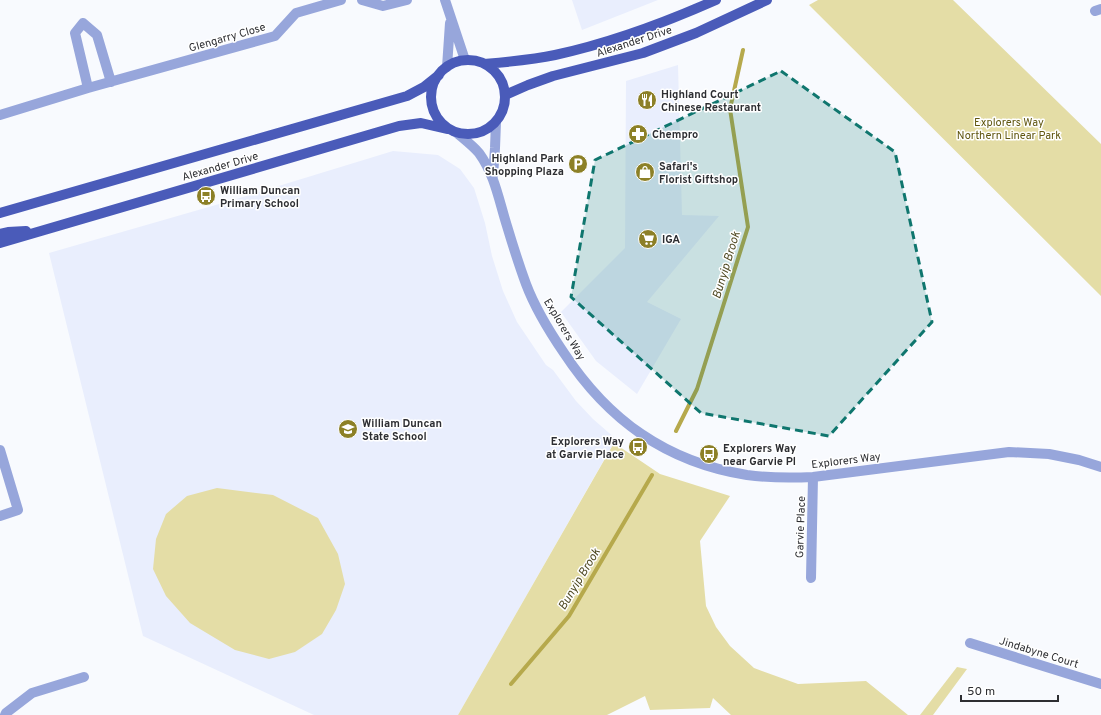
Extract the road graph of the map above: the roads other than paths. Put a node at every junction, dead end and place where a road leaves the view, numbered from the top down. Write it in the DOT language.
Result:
graph roads {
  1 [pos="341,0"];
  2 [pos="362,0"];
  3 [pos="407,0"];
  4 [pos="445,0"];
  5 [pos="716,0"];
  6 [pos="766,0"];
  7 [pos="451,19"];
  8 [pos="465,60"];
  9 [pos="485,64"];
  10 [pos="447,67"];
  11 [pos="439,75"];
  12 [pos="111,82"];
  13 [pos="88,88"];
  14 [pos="505,95"];
  15 [pos="0,115"];
  16 [pos="496,122"];
  17 [pos="447,129"];
  18 [pos="457,132"];
  19 [pos="493,176"];
  20 [pos="0,213"];
  21 [pos="42,230"];
  22 [pos="0,234"];
  23 [pos="0,243"];
  24 [pos="0,450"];
  25 [pos="1101,467"];
  26 [pos="813,477"];
  27 [pos="0,516"];
  28 [pos="811,578"];
  29 [pos="970,643"];
  30 [pos="84,677"];
  31 [pos="1101,684"];
  32 [pos="5,715"];
  1 -- 12 [label="street, Glengarry Close"];
  2 -- 3 [label="street"];
  4 -- 7 [label="street"];
  5 -- 9 [label="main road, Alexander Drive"];
  6 -- 14 [label="main road, Alexander Drive"];
  7 -- 8 [label="street"];
  7 -- 10 [label="street"];
  8 -- 9 [label="main road"];
  8 -- 10 [label="main road"];
  9 -- 14 [label="main road"];
  10 -- 11 [label="main road"];
  11 -- 17 [label="main road"];
  11 -- 20 [label="main road, Alexander Drive"];
  12 -- 13 [label="street, Glengarry Close"];
  12 -- 13 [label="street"];
  13 -- 15 [label="street, Glengarry Close"];
  14 -- 16 [label="main road"];
  16 -- 18 [label="main road"];
  16 -- 19 [label="street, Explorers Way"];
  17 -- 18 [label="main road"];
  17 -- 21 [label="main road, Alexander Drive"];
  18 -- 19 [label="street, Explorers Way"];
  19 -- 26 [label="street, Explorers Way"];
  21 -- 22 [label="main road"];
  21 -- 23 [label="main road, Alexander Drive"];
  24 -- 27 [label="street"];
  25 -- 26 [label="street, Explorers Way"];
  26 -- 28 [label="street, Garvie Place"];
  29 -- 31 [label="street, Jindabyne Court"];
  30 -- 32 [label="street"];
}
